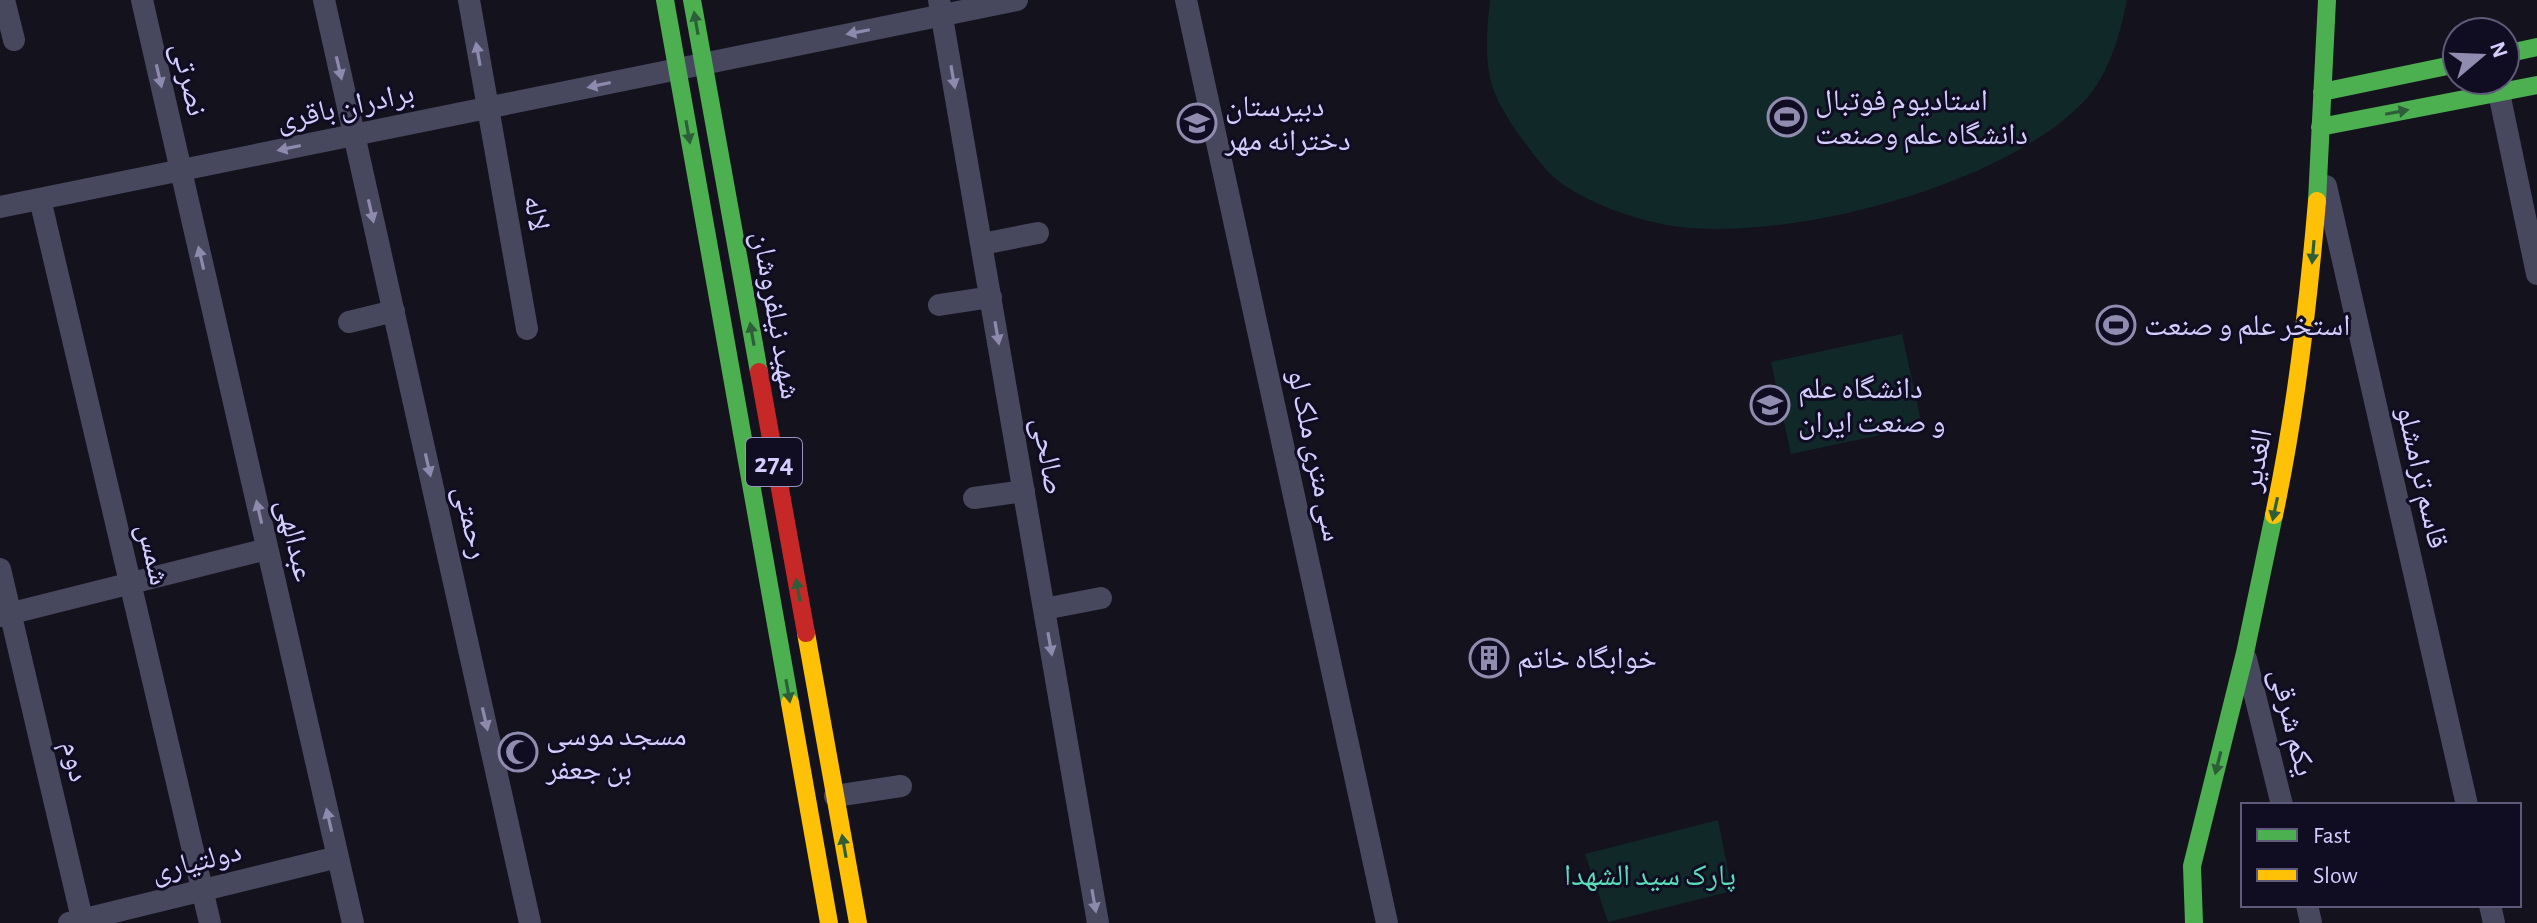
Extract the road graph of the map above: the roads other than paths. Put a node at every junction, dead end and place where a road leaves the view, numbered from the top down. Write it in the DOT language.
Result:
graph roads {
  1 [pos="4,0"];
  2 [pos="142,0"];
  3 [pos="324,0"];
  4 [pos="469,0"];
  5 [pos="665,0"];
  6 [pos="692,0"];
  7 [pos="1017,0"];
  8 [pos="1186,0"];
  9 [pos="2327,0"];
  10 [pos="941,8"];
  11 [pos="14,40"];
  12 [pos="703,64"];
  13 [pos="2441,67"];
  14 [pos="677,69"];
  15 [pos="2322,92"];
  16 [pos="2481,96"];
  17 [pos="2500,96"];
  18 [pos="488,108"];
  19 [pos="2320,123"];
  20 [pos="354,135"];
  21 [pos="2320,162"];
  22 [pos="181,171"];
  23 [pos="40,199"];
  24 [pos="0,207"];
  25 [pos="1038,233"];
  26 [pos="982,244"];
  27 [pos="2537,274"];
  28 [pos="991,297"];
  29 [pos="939,305"];
  30 [pos="394,311"];
  31 [pos="349,322"];
  32 [pos="527,329"];
  33 [pos="1024,491"];
  34 [pos="974,498"];
  35 [pos="267,549"];
  36 [pos="0,569"];
  37 [pos="130,583"];
  38 [pos="1101,598"];
  39 [pos="1044,609"];
  40 [pos="5,614"];
  41 [pos="2245,653"];
  42 [pos="901,786"];
  43 [pos="835,796"];
  44 [pos="2282,803"];
  45 [pos="2467,803"];
  46 [pos="338,857"];
  47 [pos="202,891"];
  48 [pos="78,922"];
  49 [pos="210,923"];
  50 [pos="353,923"];
  51 [pos="530,923"];
  52 [pos="829,923"];
  53 [pos="858,923"];
  54 [pos="1098,923"];
  55 [pos="1387,923"];
  56 [pos="2194,923"];
  1 -- 11 [label="street"];
  2 -- 22 [label="street, نصرتی, one-way"];
  3 -- 20 [label="street, رحمتی, one-way"];
  18 -- 4 [label="street, لاله, one-way"];
  5 -- 14 [label="main road, شهید نیلفروشان / 274"];
  12 -- 6 [label="main road, شهید نیلفروشان / 274, one-way"];
  7 -- 10 [label="street, برادران باقری"];
  8 -- 55 [label="street, سی متری ملک لو"];
  9 -- 15 [label="main road, الغدیر"];
  10 -- 12 [label="street, برادران باقری, one-way"];
  10 -- 26 [label="street, صالحی, one-way"];
  12 -- 14 [label="street, برادران باقری"];
  43 -- 12 [label="main road, شهید نیلفروشان / 274, one-way"];
  13 -- 15 [label="main road"];
  14 -- 18 [label="street, برادران باقری, one-way"];
  14 -- 52 [label="main road, شهید نیلفروشان / 274, one-way"];
  15 -- 19 [label="main road, الغدیر"];
  19 -- 16 [label="main road, one-way"];
  17 -- 27 [label="street"];
  18 -- 20 [label="street, برادران باقری"];
  18 -- 32 [label="street, لاله"];
  19 -- 21 [label="main road, الغدیر"];
  20 -- 22 [label="street, برادران باقری, one-way"];
  20 -- 30 [label="street, رحمتی, one-way"];
  21 -- 41 [label="main road, الغدیر, one-way"];
  21 -- 45 [label="street, قاسم ترامشلو"];
  22 -- 23 [label="street, برادران باقری"];
  35 -- 22 [label="street, عبدالهی, one-way"];
  23 -- 24 [label="street, برادران باقری"];
  23 -- 37 [label="street, شمس"];
  25 -- 26 [label="street"];
  26 -- 28 [label="street, صالحی"];
  28 -- 29 [label="street"];
  28 -- 33 [label="street, صالحی, one-way"];
  30 -- 31 [label="street"];
  30 -- 51 [label="street, رحمتی, one-way"];
  33 -- 34 [label="street"];
  33 -- 39 [label="street, صالحی"];
  35 -- 37 [label="street"];
  46 -- 35 [label="street, عبدالهی, one-way"];
  36 -- 40 [label="street, دوم"];
  37 -- 40 [label="street"];
  37 -- 47 [label="street, شمس"];
  38 -- 39 [label="street"];
  39 -- 54 [label="street, صالحی, one-way"];
  40 -- 48 [label="street, دوم"];
  41 -- 44 [label="street, یکم شرقی"];
  41 -- 56 [label="main road, الغدیر, one-way"];
  42 -- 43 [label="street"];
  53 -- 43 [label="main road, شهید نیلفروشان / 274, one-way"];
  46 -- 47 [label="street, دولتیاری"];
  46 -- 50 [label="street, عبدالهی"];
  47 -- 48 [label="street, دولتیاری"];
  47 -- 49 [label="street, شمس"];
}
